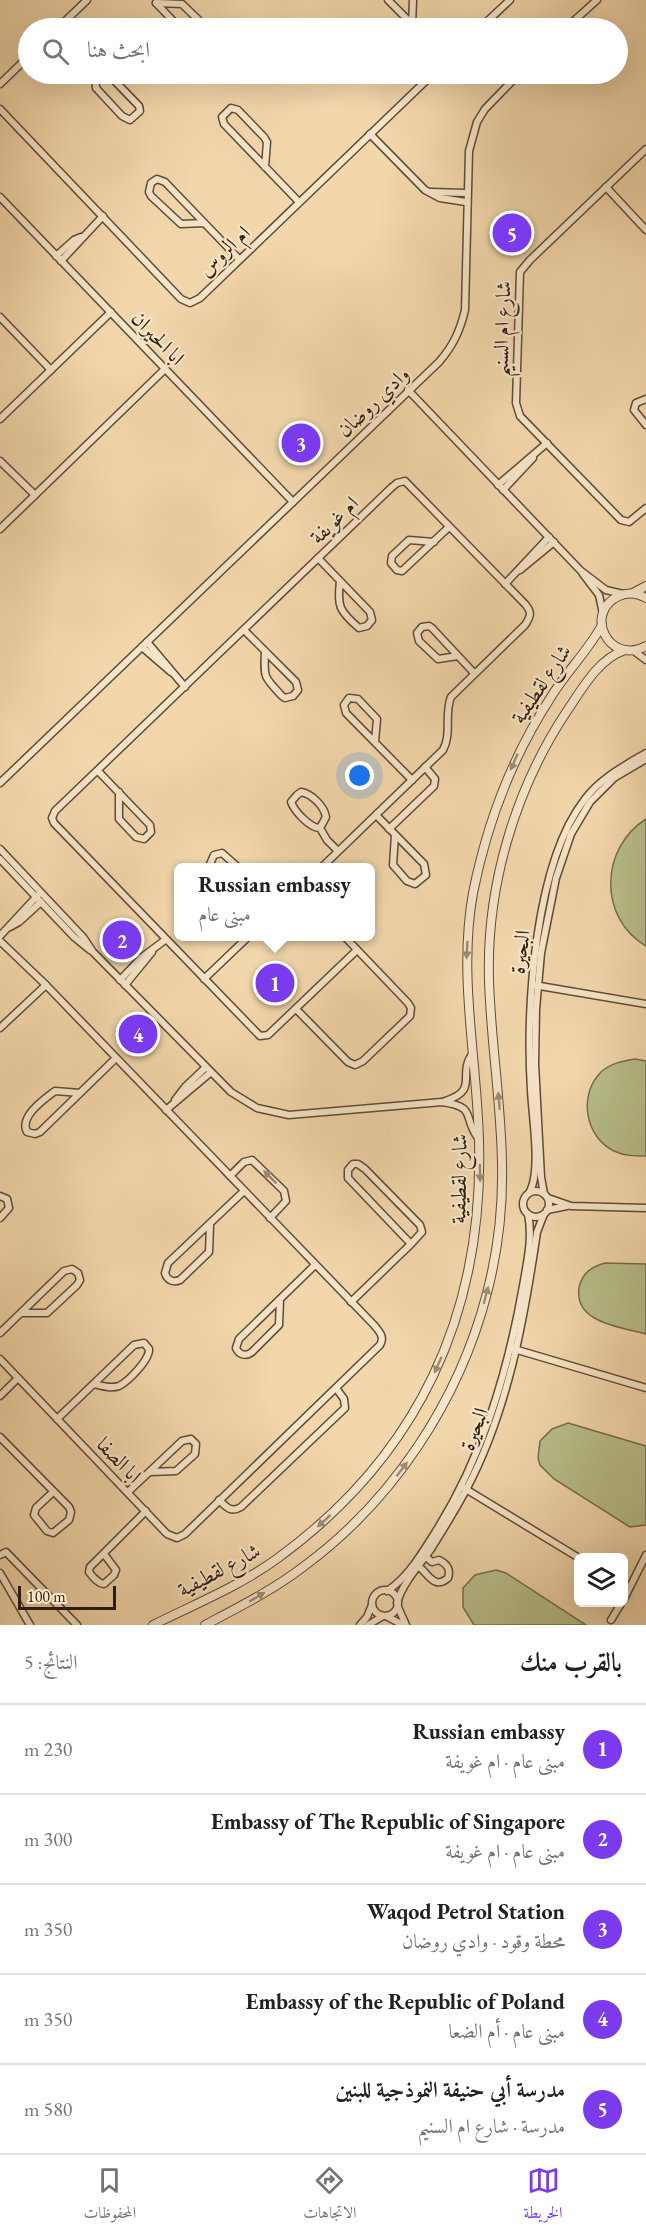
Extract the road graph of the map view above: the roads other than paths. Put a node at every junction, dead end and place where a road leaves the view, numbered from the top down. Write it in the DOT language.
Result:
graph roads {
  1 [pos="87,0"];
  2 [pos="387,0"];
  3 [pos="413,0"];
  4 [pos="510,0"];
  5 [pos="597,0"];
  6 [pos="155,1"];
  7 [pos="70,18"];
  8 [pos="171,18"];
  9 [pos="197,18"];
  10 [pos="405,18"];
  11 [pos="414,18"];
  12 [pos="491,18"];
  13 [pos="577,18"];
  14 [pos="18,67"];
  15 [pos="0,84"];
  16 [pos="96,84"];
  17 [pos="118,84"];
  18 [pos="422,84"];
  19 [pos="509,84"];
  20 [pos="0,109"];
  21 [pos="370,134"];
  22 [pos="646,149"];
  23 [pos="265,167"];
  24 [pos="606,188"];
  25 [pos="428,192"];
  26 [pos="466,193"];
  27 [pos="0,197"];
  28 [pos="299,202"];
  29 [pos="466,202"];
  30 [pos="103,216"];
  31 [pos="204,223"];
  32 [pos="643,224"];
  33 [pos="646,230"];
  34 [pos="59,259"];
  35 [pos="239,259"];
  36 [pos="111,312"];
  37 [pos="0,317"];
  38 [pos="165,369"];
  39 [pos="51,370"];
  40 [pos="408,390"];
  41 [pos="646,399"];
  42 [pos="0,419"];
  43 [pos="646,425"];
  44 [pos="547,443"];
  45 [pos="0,461"];
  46 [pos="501,487"];
  47 [pos="35,495"];
  48 [pos="293,502"];
  49 [pos="646,508"];
  50 [pos="449,527"];
  51 [pos="0,529"];
  52 [pos="552,540"];
  53 [pos="434,542"];
  54 [pos="318,558"];
  55 [pos="581,571"];
  56 [pos="340,581"];
  57 [pos="505,584"];
  58 [pos="646,586"];
  59 [pos="633,593"];
  60 [pos="623,594"];
  61 [pos="646,598"];
  62 [pos="603,614"];
  63 [pos="602,625"];
  64 [pos="244,630"];
  65 [pos="145,645"];
  66 [pos="646,646"];
  67 [pos="625,650"];
  68 [pos="266,651"];
  69 [pos="634,651"];
  70 [pos="458,656"];
  71 [pos="646,660"];
  72 [pos="474,673"];
  73 [pos="185,687"];
  74 [pos="375,742"];
  75 [pos="646,753"];
  76 [pos="646,759"];
  77 [pos="425,767"];
  78 [pos="98,771"];
  79 [pos="615,775"];
  80 [pos="412,780"];
  81 [pos="0,783"];
  82 [pos="119,792"];
  83 [pos="376,815"];
  84 [pos="320,828"];
  85 [pos="390,829"];
  86 [pos="395,835"];
  87 [pos="0,849"];
  88 [pos="338,851"];
  89 [pos="0,859"];
  90 [pos="210,863"];
  91 [pos="234,863"];
  92 [pos="325,863"];
  93 [pos="41,898"];
  94 [pos="0,938"];
  95 [pos="165,939"];
  96 [pos="244,941"];
  97 [pos="349,941"];
  98 [pos="357,950"];
  99 [pos="204,979"];
  100 [pos="122,982"];
  101 [pos="46,985"];
  102 [pos="535,985"];
  103 [pos="646,1004"];
  104 [pos="296,1009"];
  105 [pos="4,1020"];
  106 [pos="0,1028"];
  107 [pos="472,1054"];
  108 [pos="116,1058"];
  109 [pos="208,1071"];
  110 [pos="80,1093"];
  111 [pos="442,1102"];
  112 [pos="166,1110"];
  113 [pos="479,1138"];
  114 [pos="538,1158"];
  115 [pos="230,1176"];
  116 [pos="244,1191"];
  117 [pos="529,1193"];
  118 [pos="0,1196"];
  119 [pos="546,1196"];
  120 [pos="571,1206"];
  121 [pos="646,1208"];
  122 [pos="546,1212"];
  123 [pos="528,1214"];
  124 [pos="0,1218"];
  125 [pos="270,1218"];
  126 [pos="210,1225"];
  127 [pos="411,1244"];
  128 [pos="315,1265"];
  129 [pos="526,1283"];
  130 [pos="280,1299"];
  131 [pos="351,1302"];
  132 [pos="22,1313"];
  133 [pos="0,1333"];
  134 [pos="513,1348"];
  135 [pos="0,1359"];
  136 [pos="18,1378"];
  137 [pos="94,1384"];
  138 [pos="336,1388"];
  139 [pos="646,1388"];
  140 [pos="0,1396"];
  141 [pos="57,1419"];
  142 [pos="0,1437"];
  143 [pos="150,1472"];
  144 [pos="464,1488"];
  145 [pos="53,1492"];
  146 [pos="128,1492"];
  147 [pos="219,1500"];
  148 [pos="146,1511"];
  149 [pos="104,1554"];
  150 [pos="425,1554"];
  151 [pos="574,1554"];
  152 [pos="0,1555"];
  153 [pos="646,1556"];
  154 [pos="418,1566"];
  155 [pos="0,1573"];
  156 [pos="628,1584"];
  157 [pos="387,1591"];
  158 [pos="397,1604"];
  159 [pos="372,1605"];
  160 [pos="619,1607"];
  161 [pos="385,1616"];
  162 [pos="611,1620"];
  163 [pos="30,1625"];
  164 [pos="77,1625"];
  165 [pos="153,1625"];
  166 [pos="205,1625"];
  167 [pos="360,1625"];
  168 [pos="368,1625"];
  169 [pos="405,1625"];
  1 -- 7 [label="street"];
  2 -- 10 [label="street"];
  3 -- 11 [label="street"];
  4 -- 12 [label="street"];
  5 -- 13 [label="street"];
  6 -- 8 [label="street"];
  6 -- 9 [label="street"];
  14 -- 15 [label="street"];
  16 -- 17 [label="street"];
  18 -- 21 [label="street, ام الروس"];
  19 -- 26 [label="street, وادي روضان"];
  20 -- 30 [label="street, ام الروس"];
  21 -- 25 [label="street"];
  21 -- 28 [label="street, ام الروس"];
  22 -- 24 [label="street, شارع ام السنيم"];
  23 -- 23 [label="street"];
  23 -- 28 [label="street"];
  24 -- 32 [label="street"];
  24 -- 44 [label="street, شارع ام السنيم"];
  25 -- 26 [label="street"];
  25 -- 29 [label="street"];
  26 -- 29 [label="street, وادي روضان"];
  27 -- 34 [label="street, ابا الحيران"];
  28 -- 35 [label="street, ام الروس"];
  29 -- 40 [label="street, وادي روضان"];
  30 -- 34 [label="street"];
  30 -- 35 [label="street, ام الروس"];
  31 -- 31 [label="street"];
  31 -- 35 [label="street"];
  32 -- 33 [label="street"];
  34 -- 36 [label="street, ابا الحيران"];
  36 -- 38 [label="street, ابا الحيران"];
  36 -- 39 [label="street"];
  37 -- 39 [label="street"];
  38 -- 47 [label="street"];
  38 -- 48 [label="street, ابا الحيران"];
  39 -- 42 [label="street"];
  40 -- 46 [label="street"];
  40 -- 48 [label="street, وادي روضان"];
  41 -- 43 [label="street"];
  44 -- 46 [label="street"];
  44 -- 49 [label="street, شارع ام السنيم"];
  45 -- 47 [label="street"];
  46 -- 52 [label="street"];
  47 -- 51 [label="street"];
  48 -- 65 [label="street, وادي روضان"];
  50 -- 53 [label="street"];
  50 -- 54 [label="street, ام غويفة"];
  50 -- 57 [label="street, ام غويفة"];
  52 -- 55 [label="street"];
  52 -- 57 [label="street"];
  53 -- 53 [label="street"];
  54 -- 56 [label="street"];
  54 -- 64 [label="street, ام غويفة"];
  55 -- 60 [label="street"];
  55 -- 62 [label="street"];
  56 -- 56 [label="street"];
  57 -- 72 [label="street, ام غويفة"];
  58 -- 59 [label="street"];
  59 -- 60 [label="street"];
  59 -- 61 [label="street"];
  60 -- 62 [label="street"];
  62 -- 63 [label="street"];
  63 -- 67 [label="street"];
  63 -- 107 [label="street, شارع لقطيفية, one-way"];
  64 -- 68 [label="street"];
  64 -- 73 [label="street, ام غويفة"];
  65 -- 73 [label="street"];
  65 -- 81 [label="street, وادي روضان"];
  66 -- 69 [label="street"];
  67 -- 69 [label="street"];
  166 -- 67 [label="street, شارع لقطيفية, one-way"];
  68 -- 68 [label="street"];
  69 -- 71 [label="street"];
  70 -- 70 [label="street"];
  70 -- 72 [label="street"];
  72 -- 77 [label="street, ام غويفة"];
  73 -- 78 [label="street, ام غويفة"];
  74 -- 74 [label="street"];
  74 -- 80 [label="street"];
  75 -- 79 [label="street, البحيرة"];
  76 -- 79 [label="street, البحيرة"];
  77 -- 80 [label="street, ام غويفة"];
  77 -- 85 [label="street"];
  78 -- 82 [label="street"];
  78 -- 95 [label="street, ام غويفة"];
  79 -- 102 [label="street, البحيرة"];
  80 -- 83 [label="street, ام غويفة"];
  82 -- 82 [label="street"];
  83 -- 85 [label="street"];
  83 -- 88 [label="street, ام غويفة"];
  84 -- 84 [label="street"];
  84 -- 88 [label="street"];
  85 -- 86 [label="street"];
  86 -- 86 [label="street"];
  87 -- 93 [label="street"];
  88 -- 92 [label="street, ام غويفة"];
  89 -- 93 [label="street"];
  90 -- 91 [label="street"];
  93 -- 94 [label="street"];
  93 -- 100 [label="street"];
  94 -- 101 [label="street, ابا الصفا"];
  95 -- 99 [label="street, ام غويفة"];
  95 -- 100 [label="street"];
  96 -- 99 [label="street"];
  97 -- 98 [label="street"];
  98 -- 104 [label="street, ام غويفة"];
  98 -- 104 [label="street"];
  99 -- 104 [label="street, ام غويفة"];
  100 -- 109 [label="street"];
  101 -- 105 [label="street"];
  101 -- 108 [label="street, ابا الصفا"];
  102 -- 103 [label="street"];
  102 -- 114 [label="street, البحيرة"];
  105 -- 106 [label="street"];
  107 -- 111 [label="street"];
  107 -- 113 [label="street, شارع لقطيفية"];
  108 -- 110 [label="street"];
  108 -- 112 [label="street, ابا الصفا"];
  109 -- 111 [label="street"];
  109 -- 112 [label="street"];
  110 -- 110 [label="street"];
  111 -- 113 [label="street"];
  112 -- 115 [label="street, ابا الصفا"];
  113 -- 165 [label="street, شارع لقطيفية, one-way"];
  114 -- 117 [label="street, البحيرة"];
  114 -- 119 [label="street, البحيرة"];
  115 -- 116 [label="street, ابا الصفا"];
  125 -- 115 [label="street, one-way"];
  116 -- 125 [label="street, ابا الصفا"];
  116 -- 126 [label="street"];
  117 -- 119 [label="street"];
  117 -- 123 [label="street"];
  118 -- 124 [label="street"];
  119 -- 120 [label="street"];
  119 -- 122 [label="street"];
  120 -- 121 [label="street"];
  120 -- 122 [label="street"];
  122 -- 123 [label="street"];
  122 -- 129 [label="street, البحيرة"];
  123 -- 129 [label="street, البحيرة"];
  125 -- 128 [label="street, ابا الصفا"];
  126 -- 126 [label="street"];
  127 -- 127 [label="street"];
  127 -- 131 [label="street"];
  128 -- 130 [label="street"];
  128 -- 131 [label="street, ابا الصفا"];
  129 -- 134 [label="street, البحيرة"];
  130 -- 130 [label="street"];
  131 -- 138 [label="street, ابا الصفا"];
  132 -- 132 [label="street"];
  132 -- 133 [label="street"];
  134 -- 139 [label="street"];
  134 -- 144 [label="street, البحيرة"];
  135 -- 136 [label="street, ابا الصفا"];
  136 -- 140 [label="street"];
  136 -- 141 [label="street, ابا الصفا"];
  137 -- 137 [label="street"];
  137 -- 141 [label="street"];
  138 -- 147 [label="street, ابا الصفا"];
  138 -- 147 [label="street"];
  141 -- 146 [label="street, ابا الصفا"];
  142 -- 145 [label="street"];
  143 -- 143 [label="street"];
  143 -- 146 [label="street"];
  144 -- 150 [label="street, البحيرة"];
  144 -- 151 [label="street"];
  145 -- 145 [label="street"];
  146 -- 148 [label="street, ابا الصفا"];
  147 -- 148 [label="street, ابا الصفا"];
  148 -- 149 [label="street"];
  149 -- 149 [label="street"];
  150 -- 154 [label="street, البحيرة"];
  150 -- 154 [label="street"];
  150 -- 157 [label="street, البحيرة"];
  152 -- 164 [label="street"];
  153 -- 156 [label="street"];
  154 -- 158 [label="street, البحيرة"];
  155 -- 163 [label="street"];
  157 -- 158 [label="street"];
  157 -- 159 [label="street"];
  158 -- 161 [label="street"];
  158 -- 169 [label="street"];
  159 -- 161 [label="street"];
  159 -- 167 [label="street"];
  160 -- 162 [label="street"];
  161 -- 168 [label="street"];
  161 -- 169 [label="street"];
}
